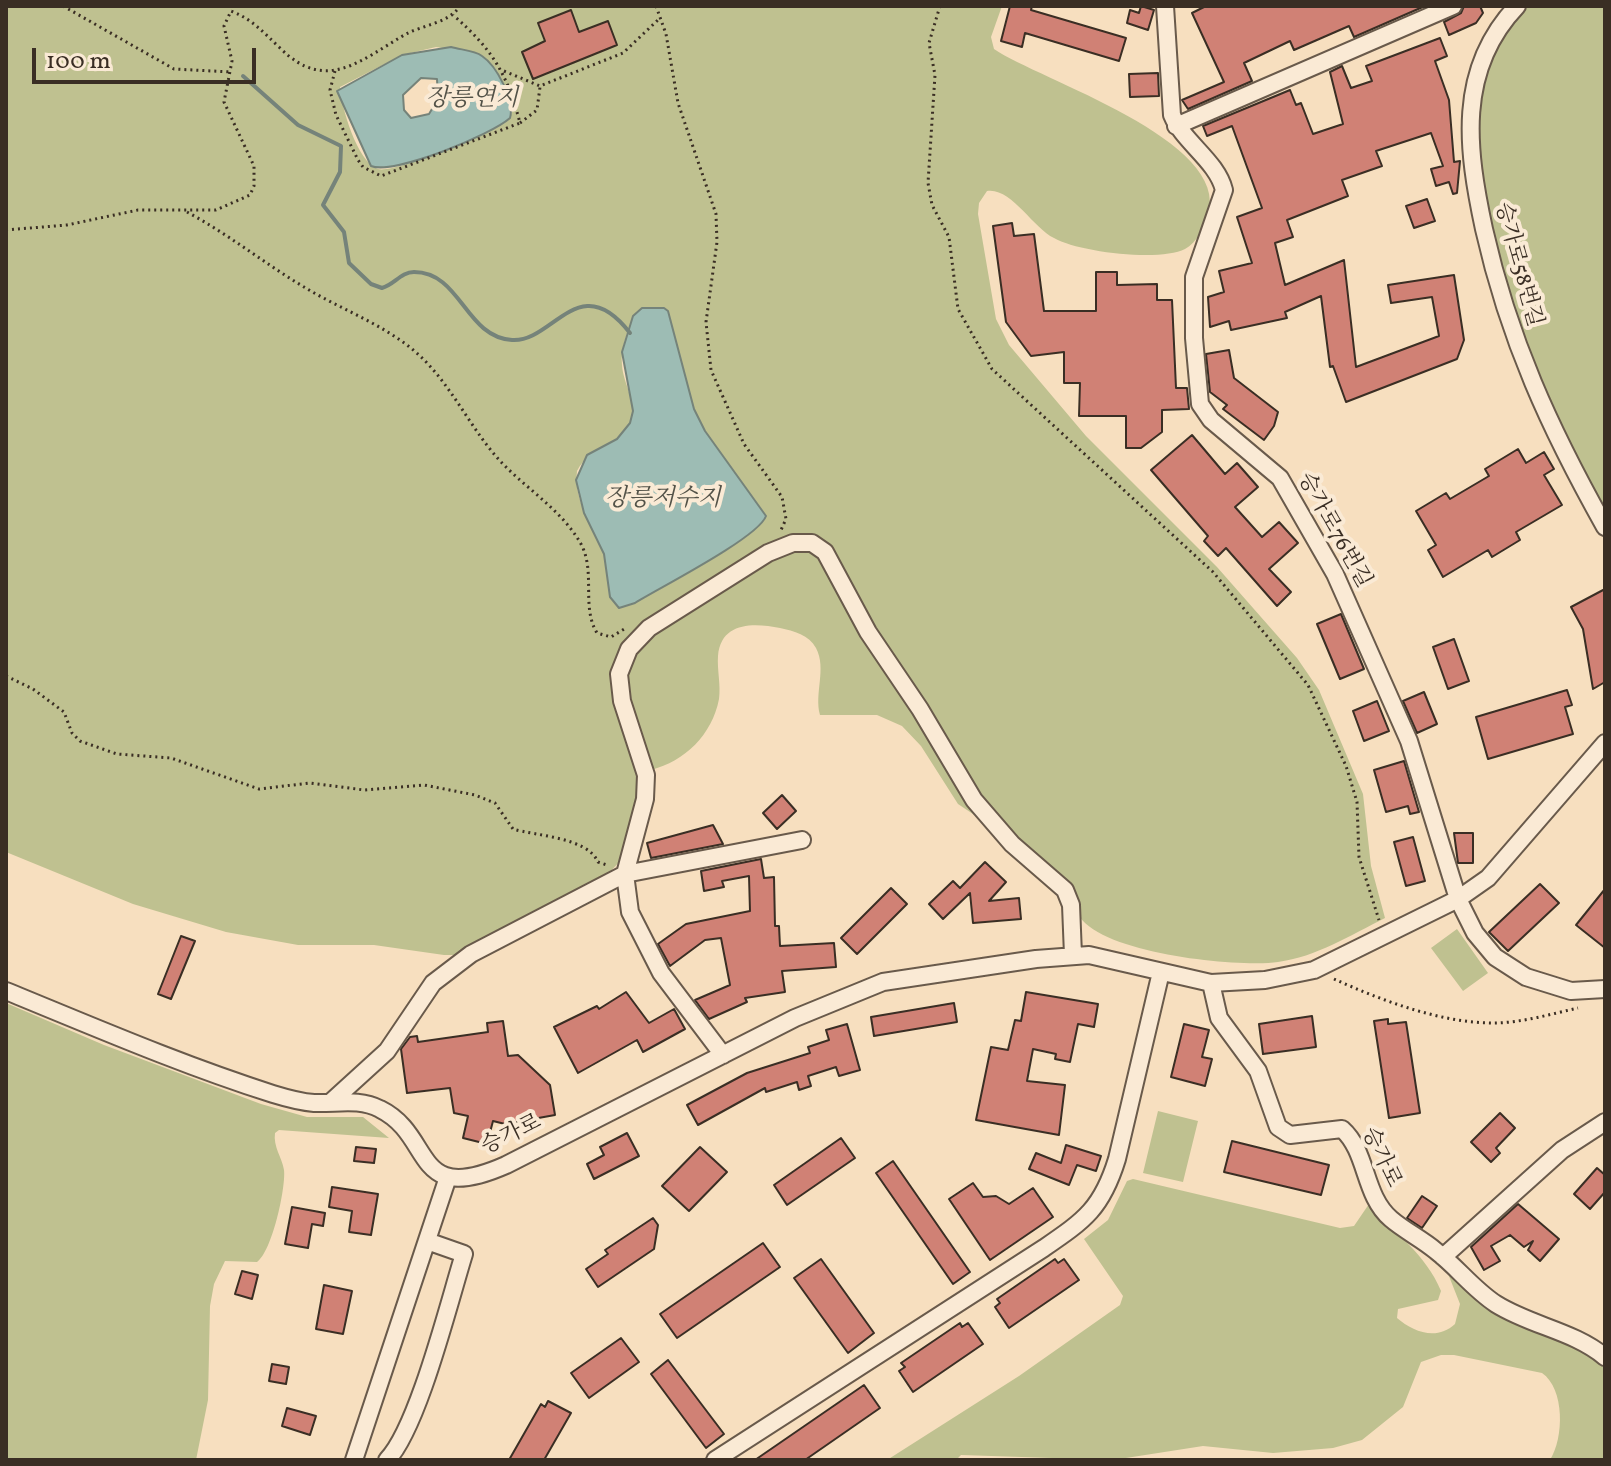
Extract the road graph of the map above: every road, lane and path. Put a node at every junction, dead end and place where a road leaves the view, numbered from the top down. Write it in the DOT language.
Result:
graph roads {
  1 [pos="63,6"];
  2 [pos="228,6"];
  3 [pos="460,6"];
  4 [pos="656,6"];
  5 [pos="940,6"];
  6 [pos="1165,6"];
  7 [pos="1453,6"];
  8 [pos="1517,6"];
  9 [pos="231,11"];
  10 [pos="1504,14"];
  11 [pos="453,15"];
  12 [pos="661,18"];
  13 [pos="335,71"];
  14 [pos="504,71"];
  15 [pos="231,72"];
  16 [pos="540,86"];
  17 [pos="520,123"];
  18 [pos="1176,126"];
  19 [pos="187,212"];
  20 [pos="6,230"];
  21 [pos="1605,527"];
  22 [pos="778,534"];
  23 [pos="635,623"];
  24 [pos="6,676"];
  25 [pos="1605,743"];
  26 [pos="802,840"];
  27 [pos="625,874"];
  28 [pos="1458,899"];
  29 [pos="1379,921"];
  30 [pos="1073,955"];
  31 [pos="1314,970"];
  32 [pos="1161,972"];
  33 [pos="1211,983"];
  34 [pos="1605,989"];
  35 [pos="6,991"];
  36 [pos="1588,1005"];
  37 [pos="723,1055"];
  38 [pos="331,1102"];
  39 [pos="1605,1122"];
  40 [pos="448,1177"];
  41 [pos="427,1241"];
  42 [pos="1443,1257"];
  43 [pos="1605,1357"];
  44 [pos="354,1460"];
  45 [pos="387,1460"];
  46 [pos="715,1460"];
  1 -- 15 [label="path"];
  2 -- 9 [label="path"];
  3 -- 11 [label="path"];
  4 -- 12 [label="path"];
  5 -- 29 [label="path"];
  6 -- 18 [label="street, 승가로76번길"];
  7 -- 18 [label="street"];
  8 -- 10 [label="street, 승가로58번길"];
  9 -- 13 [label="path"];
  9 -- 15 [label="path"];
  10 -- 21 [label="street, 승가로58번길"];
  11 -- 13 [label="path"];
  11 -- 14 [label="path"];
  12 -- 16 [label="path"];
  12 -- 22 [label="path"];
  13 -- 17 [label="path"];
  14 -- 16 [label="path"];
  14 -- 17 [label="path"];
  15 -- 19 [label="path"];
  16 -- 17 [label="path"];
  18 -- 28 [label="street, 승가로76번길"];
  19 -- 20 [label="path"];
  19 -- 23 [label="path"];
  24 -- 27 [label="path"];
  25 -- 28 [label="street, 승가로"];
  26 -- 27 [label="street"];
  27 -- 30 [label="street"];
  27 -- 37 [label="street"];
  27 -- 38 [label="street"];
  28 -- 31 [label="street, 승가로"];
  28 -- 34 [label="street"];
  30 -- 32 [label="street, 승가로"];
  30 -- 37 [label="street, 승가로"];
  31 -- 33 [label="street, 승가로"];
  31 -- 36 [label="path"];
  32 -- 33 [label="street, 승가로"];
  32 -- 46 [label="street"];
  33 -- 42 [label="street, 승가로"];
  35 -- 38 [label="street"];
  37 -- 40 [label="street, 승가로"];
  38 -- 40 [label="street"];
  39 -- 42 [label="street"];
  40 -- 41 [label="street"];
  41 -- 44 [label="street"];
  41 -- 45 [label="street"];
  42 -- 43 [label="street, 승가로"];
}
